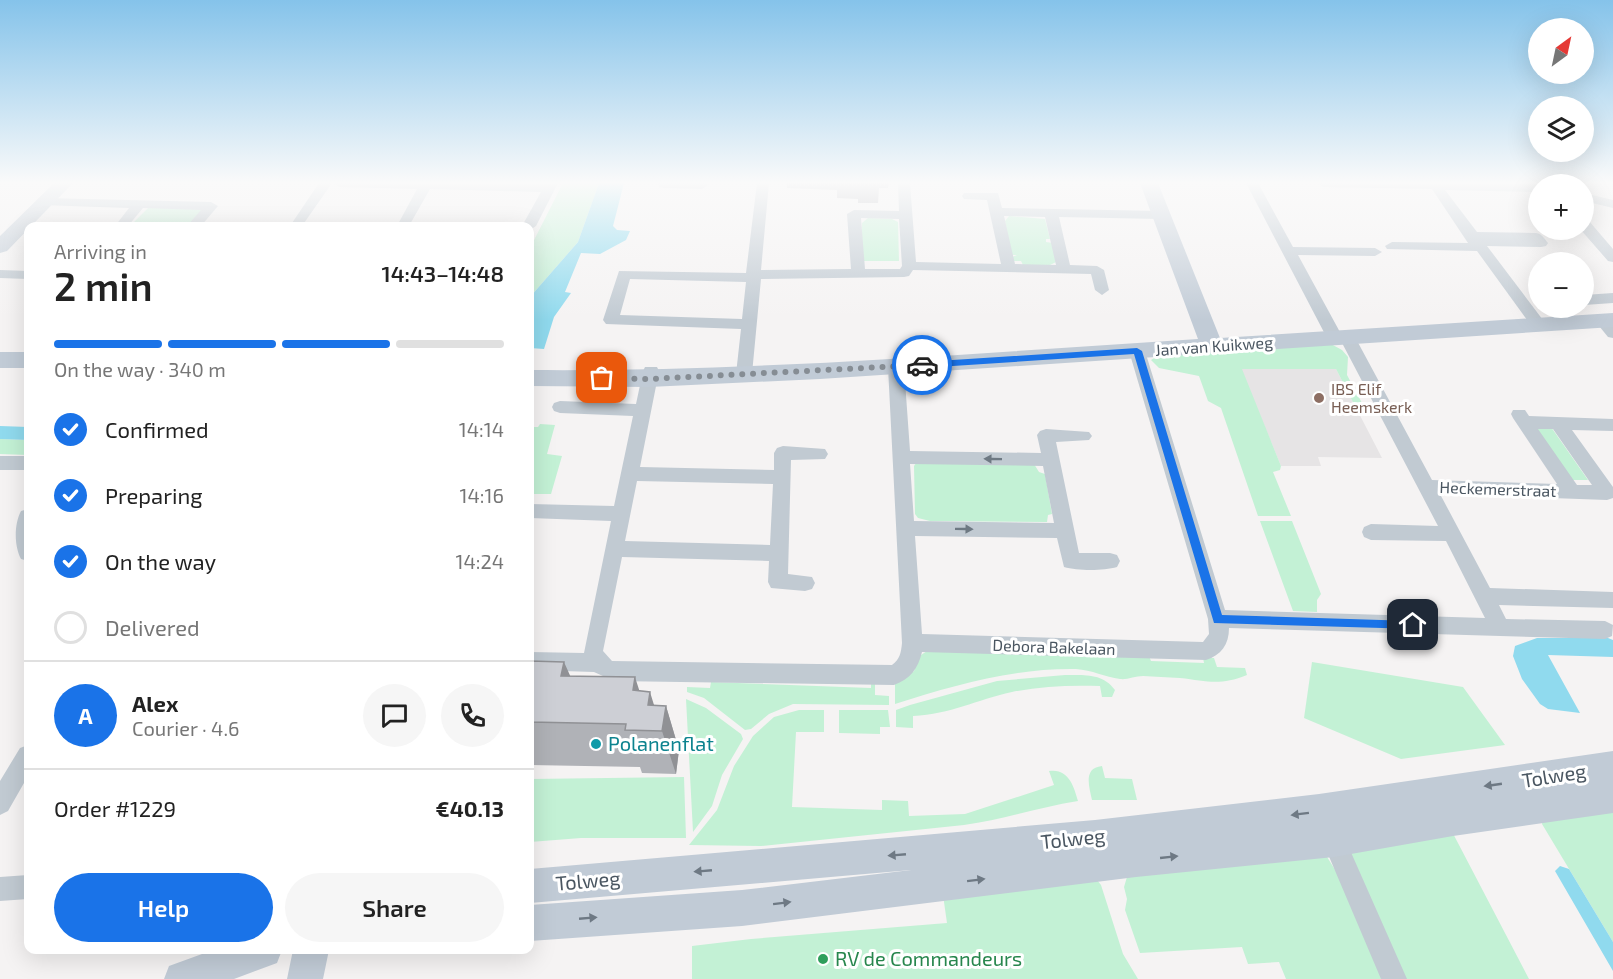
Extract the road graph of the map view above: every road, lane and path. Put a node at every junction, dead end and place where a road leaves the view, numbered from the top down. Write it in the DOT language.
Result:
graph roads {
  1 [pos="16,229"];
  2 [pos="757,229"];
  3 [pos="855,229"];
  4 [pos="907,229"];
  5 [pos="1001,229"];
  6 [pos="1055,229"];
  7 [pos="1166,229"];
  8 [pos="1276,229"];
  9 [pos="1465,229"];
  10 [pos="1594,236"];
  11 [pos="3,241"];
  12 [pos="1474,241"];
  13 [pos="1392,246"];
  14 [pos="1287,251"];
  15 [pos="1374,252"];
  16 [pos="1613,258"];
  17 [pos="909,266"];
  18 [pos="1009,268"];
  19 [pos="1064,269"];
  20 [pos="858,273"];
  21 [pos="0,274"];
  22 [pos="24,275"];
  23 [pos="752,277"];
  24 [pos="1102,290"];
  25 [pos="1613,298"];
  26 [pos="1594,299"];
  27 [pos="1528,308"];
  28 [pos="1528,315"];
  29 [pos="1567,318"];
  30 [pos="748,324"];
  31 [pos="1610,324"];
  32 [pos="1341,338"];
  33 [pos="1212,346"];
  34 [pos="1137,351"];
  35 [pos="0,360"];
  36 [pos="24,360"];
  37 [pos="534,367"];
  38 [pos="896,367"];
  39 [pos="744,374"];
  40 [pos="650,375"];
  41 [pos="534,378"];
  42 [pos="560,407"];
  43 [pos="642,410"];
  44 [pos="1558,423"];
  45 [pos="1613,425"];
  46 [pos="1083,436"];
  47 [pos="819,454"];
  48 [pos="901,457"];
  49 [pos="1052,460"];
  50 [pos="0,463"];
  51 [pos="24,463"];
  52 [pos="630,474"];
  53 [pos="781,477"];
  54 [pos="1425,487"];
  55 [pos="1571,491"];
  56 [pos="1610,497"];
  57 [pos="534,511"];
  58 [pos="621,514"];
  59 [pos="905,528"];
  60 [pos="1065,531"];
  61 [pos="1371,532"];
  62 [pos="1450,534"];
  63 [pos="615,549"];
  64 [pos="779,553"];
  65 [pos="1110,561"];
  66 [pos="805,584"];
  67 [pos="1484,596"];
  68 [pos="1613,600"];
  69 [pos="1218,620"];
  70 [pos="1491,627"];
  71 [pos="1605,630"];
  72 [pos="912,643"];
  73 [pos="534,661"];
  74 [pos="606,667"];
  75 [pos="24,761"];
  76 [pos="1613,767"];
  77 [pos="6,783"];
  78 [pos="1613,797"];
  79 [pos="0,803"];
  80 [pos="1334,840"];
  81 [pos="534,886"];
  82 [pos="24,887"];
  83 [pos="0,889"];
  84 [pos="534,923"];
  85 [pos="253,954"];
  86 [pos="310,954"];
  87 [pos="182,979"];
  88 [pos="305,979"];
  89 [pos="1394,979"];
  1 -- 11 [label="street"];
  2 -- 23 [label="street"];
  3 -- 20 [label="street"];
  4 -- 17 [label="street"];
  5 -- 18 [label="street"];
  6 -- 19 [label="street"];
  7 -- 33 [label="street"];
  8 -- 14 [label="street"];
  9 -- 12 [label="street"];
  10 -- 16 [label="street"];
  12 -- 13 [label="street"];
  12 -- 27 [label="street, Jan van Kuikweg"];
  14 -- 15 [label="street"];
  14 -- 32 [label="street"];
  17 -- 18 [label="street"];
  17 -- 20 [label="street"];
  18 -- 19 [label="street"];
  19 -- 24 [label="street"];
  20 -- 23 [label="street"];
  21 -- 22 [label="street"];
  23 -- 30 [label="street"];
  23 -- 30 [label="street"];
  25 -- 26 [label="street"];
  28 -- 32 [label="street, Jan van Kuikweg"];
  29 -- 31 [label="street, Jan van Kuikweg"];
  30 -- 39 [label="street"];
  32 -- 33 [label="street, Jan van Kuikweg"];
  32 -- 54 [label="street"];
  33 -- 34 [label="street, Jan van Kuikweg"];
  34 -- 38 [label="street, Jan van Kuikweg"];
  34 -- 69 [label="street"];
  35 -- 36 [label="street"];
  37 -- 40 [label="street, Jan van Kuikweg"];
  38 -- 39 [label="street, Jan van Kuikweg"];
  38 -- 48 [label="street"];
  39 -- 40 [label="street, Jan van Kuikweg"];
  40 -- 41 [label="street, Jan van Kuikweg"];
  40 -- 43 [label="street"];
  42 -- 43 [label="street"];
  43 -- 52 [label="street"];
  44 -- 45 [label="street, Heckemerstraat"];
  44 -- 55 [label="street, Heckemerstraat"];
  44 -- 56 [label="street, Heckemerstraat"];
  46 -- 49 [label="street"];
  47 -- 53 [label="street"];
  49 -- 48 [label="street, one-way"];
  48 -- 59 [label="street"];
  49 -- 60 [label="street"];
  50 -- 51 [label="street"];
  52 -- 53 [label="street"];
  52 -- 58 [label="street"];
  53 -- 64 [label="street"];
  54 -- 55 [label="street, Heckemerstraat"];
  54 -- 62 [label="street"];
  55 -- 56 [label="street, Heckemerstraat"];
  57 -- 58 [label="street"];
  58 -- 63 [label="street"];
  59 -- 60 [label="street, one-way"];
  59 -- 72 [label="street"];
  60 -- 65 [label="street"];
  61 -- 62 [label="street"];
  62 -- 67 [label="street"];
  63 -- 64 [label="street"];
  63 -- 74 [label="street"];
  64 -- 66 [label="street"];
  67 -- 68 [label="street"];
  67 -- 70 [label="street"];
  69 -- 70 [label="street"];
  69 -- 72 [label="street, Debora Bakelaan"];
  70 -- 71 [label="street"];
  72 -- 74 [label="street"];
  73 -- 74 [label="street"];
  75 -- 77 [label="street"];
  76 -- 81 [label="street, Tolweg, one-way"];
  77 -- 79 [label="street"];
  78 -- 80 [label="street, Tolweg"];
  84 -- 80 [label="street, Tolweg, one-way"];
  80 -- 89 [label="street"];
  82 -- 83 [label="street"];
  85 -- 87 [label="street"];
  86 -- 88 [label="street"];
}
